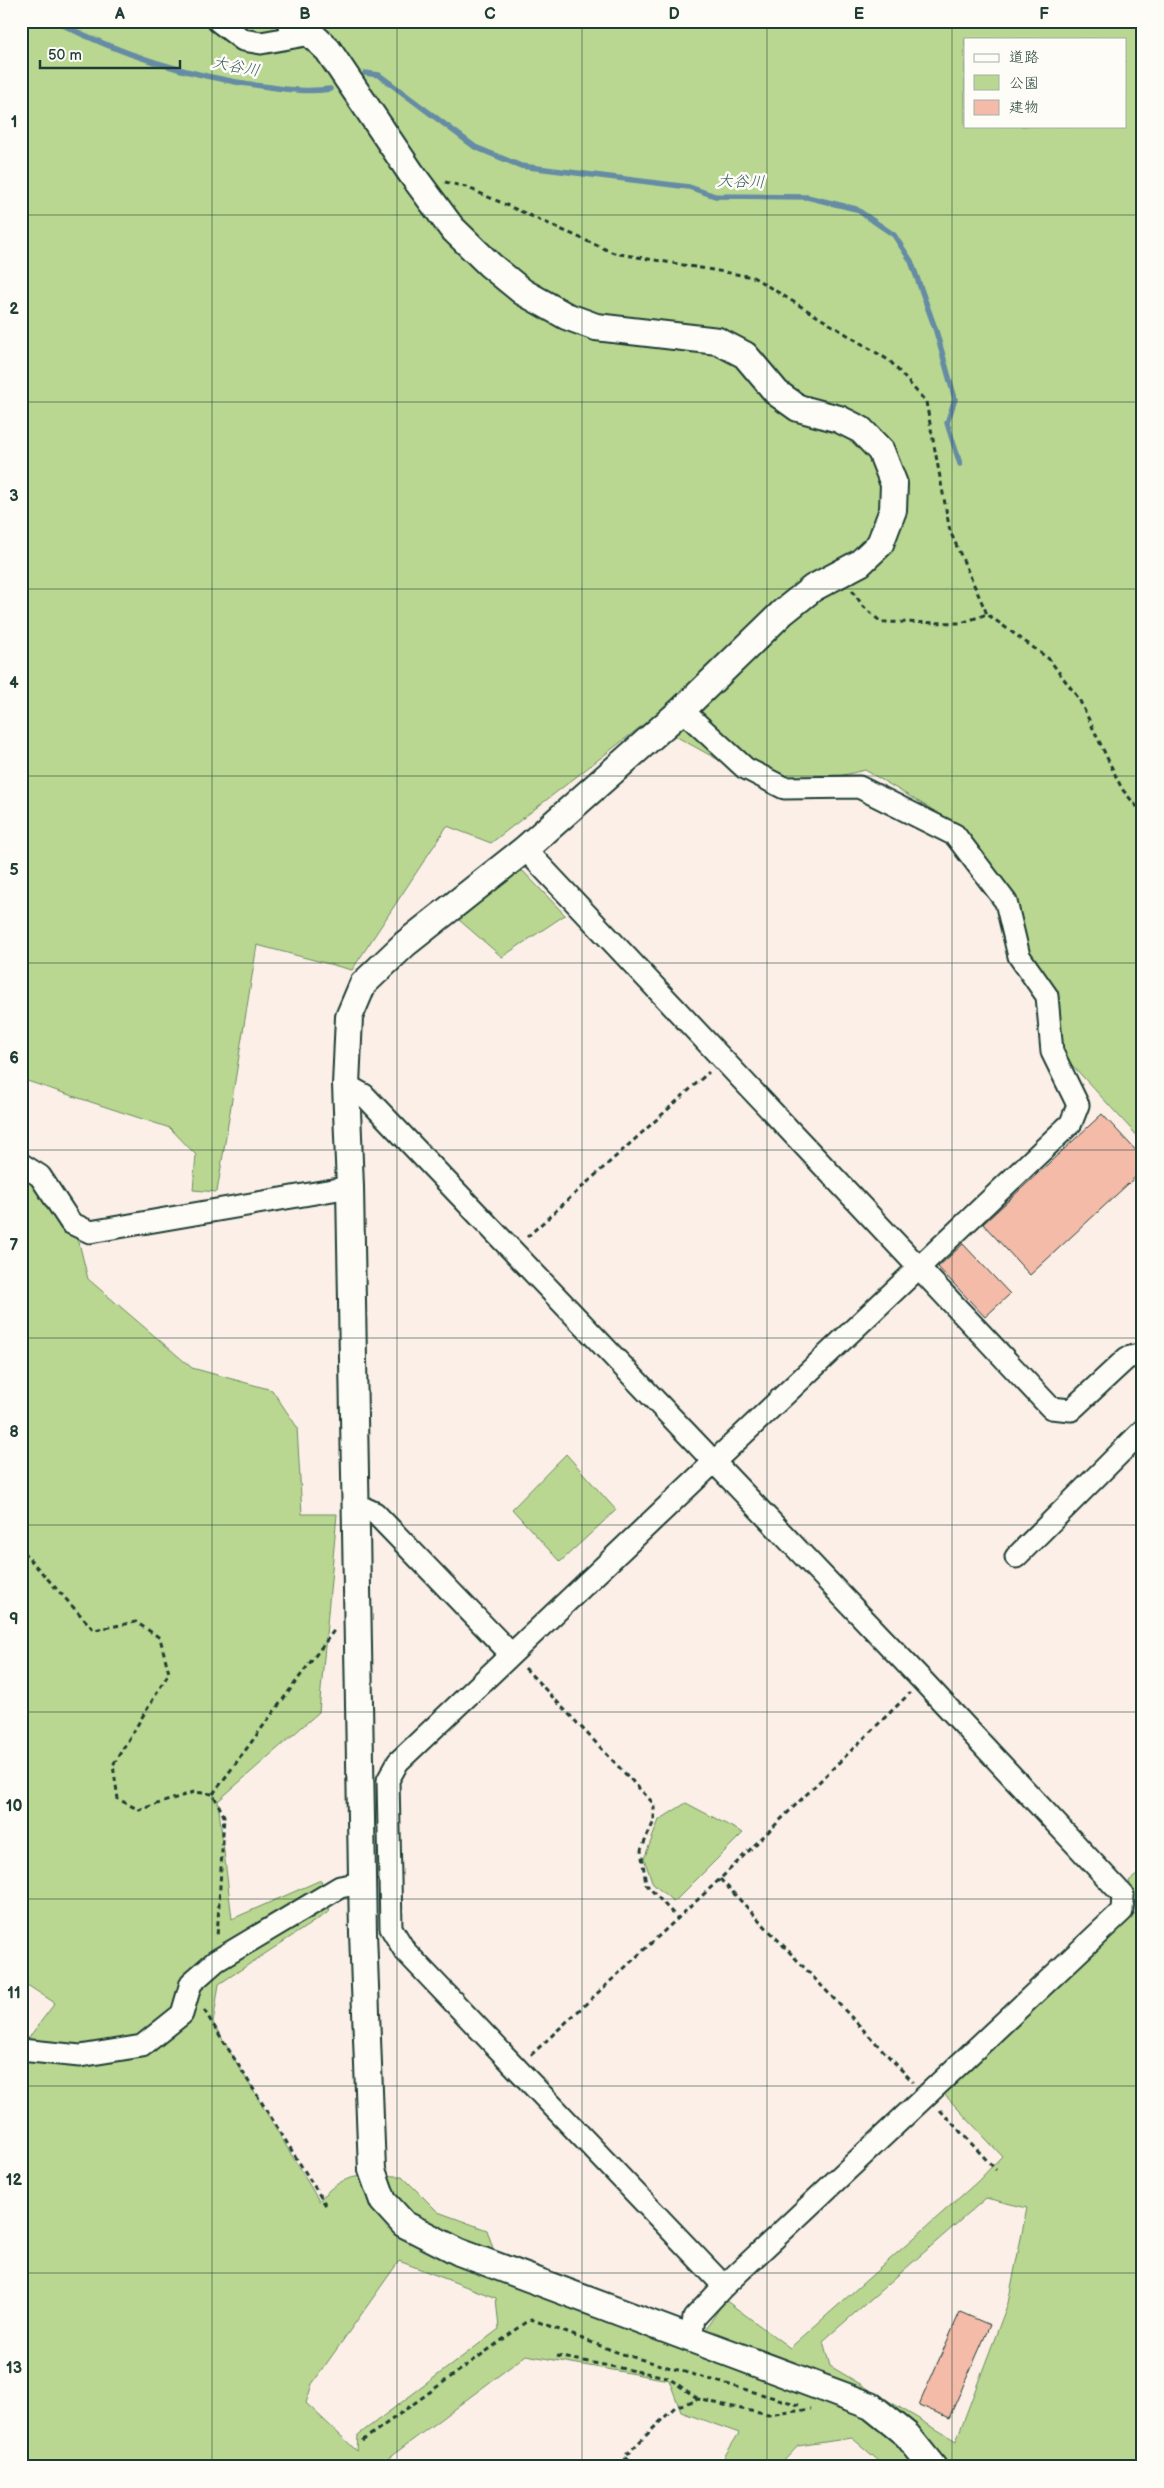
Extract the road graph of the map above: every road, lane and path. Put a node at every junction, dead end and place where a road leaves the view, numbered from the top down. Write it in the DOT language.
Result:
graph roads {
  1 [pos="218,21"];
  2 [pos="300,28"];
  3 [pos="840,574"];
  4 [pos="682,710"];
  5 [pos="1143,814"];
  6 [pos="525,849"];
  7 [pos="722,1059"];
  8 [pos="346,1086"];
  9 [pos="21,1164"];
  10 [pos="350,1187"];
  11 [pos="512,1250"];
  12 [pos="918,1268"];
  13 [pos="1143,1354"];
  14 [pos="1143,1430"];
  15 [pos="715,1462"];
  16 [pos="355,1504"];
  17 [pos="21,1543"];
  18 [pos="1016,1557"];
  19 [pos="336,1627"];
  20 [pos="510,1653"];
  21 [pos="923,1681"];
  22 [pos="213,1794"];
  23 [pos="720,1879"];
  24 [pos="362,1883"];
  25 [pos="678,1919"];
  26 [pos="216,1961"];
  27 [pos="201,2006"];
  28 [pos="21,2050"];
  29 [pos="516,2068"];
  30 [pos="927,2096"];
  31 [pos="996,2170"];
  32 [pos="327,2207"];
  33 [pos="724,2286"];
  34 [pos="691,2338"];
  35 [pos="557,2356"];
  36 [pos="841,2395"];
  37 [pos="698,2399"];
  38 [pos="812,2409"];
  39 [pos="362,2441"];
  40 [pos="636,2467"];
  41 [pos="933,2467"];
  1 -- 2 [label="street"];
  2 -- 3 [label="street"];
  3 -- 4 [label="street"];
  3 -- 5 [label="path"];
  4 -- 6 [label="street"];
  4 -- 12 [label="street"];
  6 -- 7 [label="street"];
  6 -- 8 [label="street"];
  7 -- 11 [label="path"];
  7 -- 12 [label="street"];
  8 -- 10 [label="street"];
  8 -- 11 [label="street"];
  9 -- 10 [label="street"];
  10 -- 16 [label="street"];
  11 -- 15 [label="street"];
  12 -- 13 [label="street"];
  12 -- 15 [label="street"];
  14 -- 18 [label="street"];
  15 -- 20 [label="street"];
  15 -- 21 [label="street"];
  16 -- 20 [label="street"];
  16 -- 24 [label="street"];
  17 -- 22 [label="path"];
  19 -- 22 [label="path"];
  20 -- 25 [label="path"];
  20 -- 29 [label="street"];
  21 -- 23 [label="path"];
  21 -- 30 [label="street"];
  22 -- 26 [label="path"];
  23 -- 25 [label="path"];
  23 -- 30 [label="path"];
  24 -- 26 [label="street"];
  24 -- 34 [label="street"];
  25 -- 29 [label="path"];
  26 -- 28 [label="street"];
  27 -- 32 [label="path"];
  29 -- 33 [label="street"];
  30 -- 31 [label="path"];
  30 -- 33 [label="street"];
  33 -- 34 [label="street"];
  34 -- 36 [label="street"];
  35 -- 37 [label="path"];
  36 -- 38 [label="path"];
  36 -- 41 [label="street"];
  37 -- 38 [label="path"];
  37 -- 40 [label="path"];
  38 -- 39 [label="path"];
}
